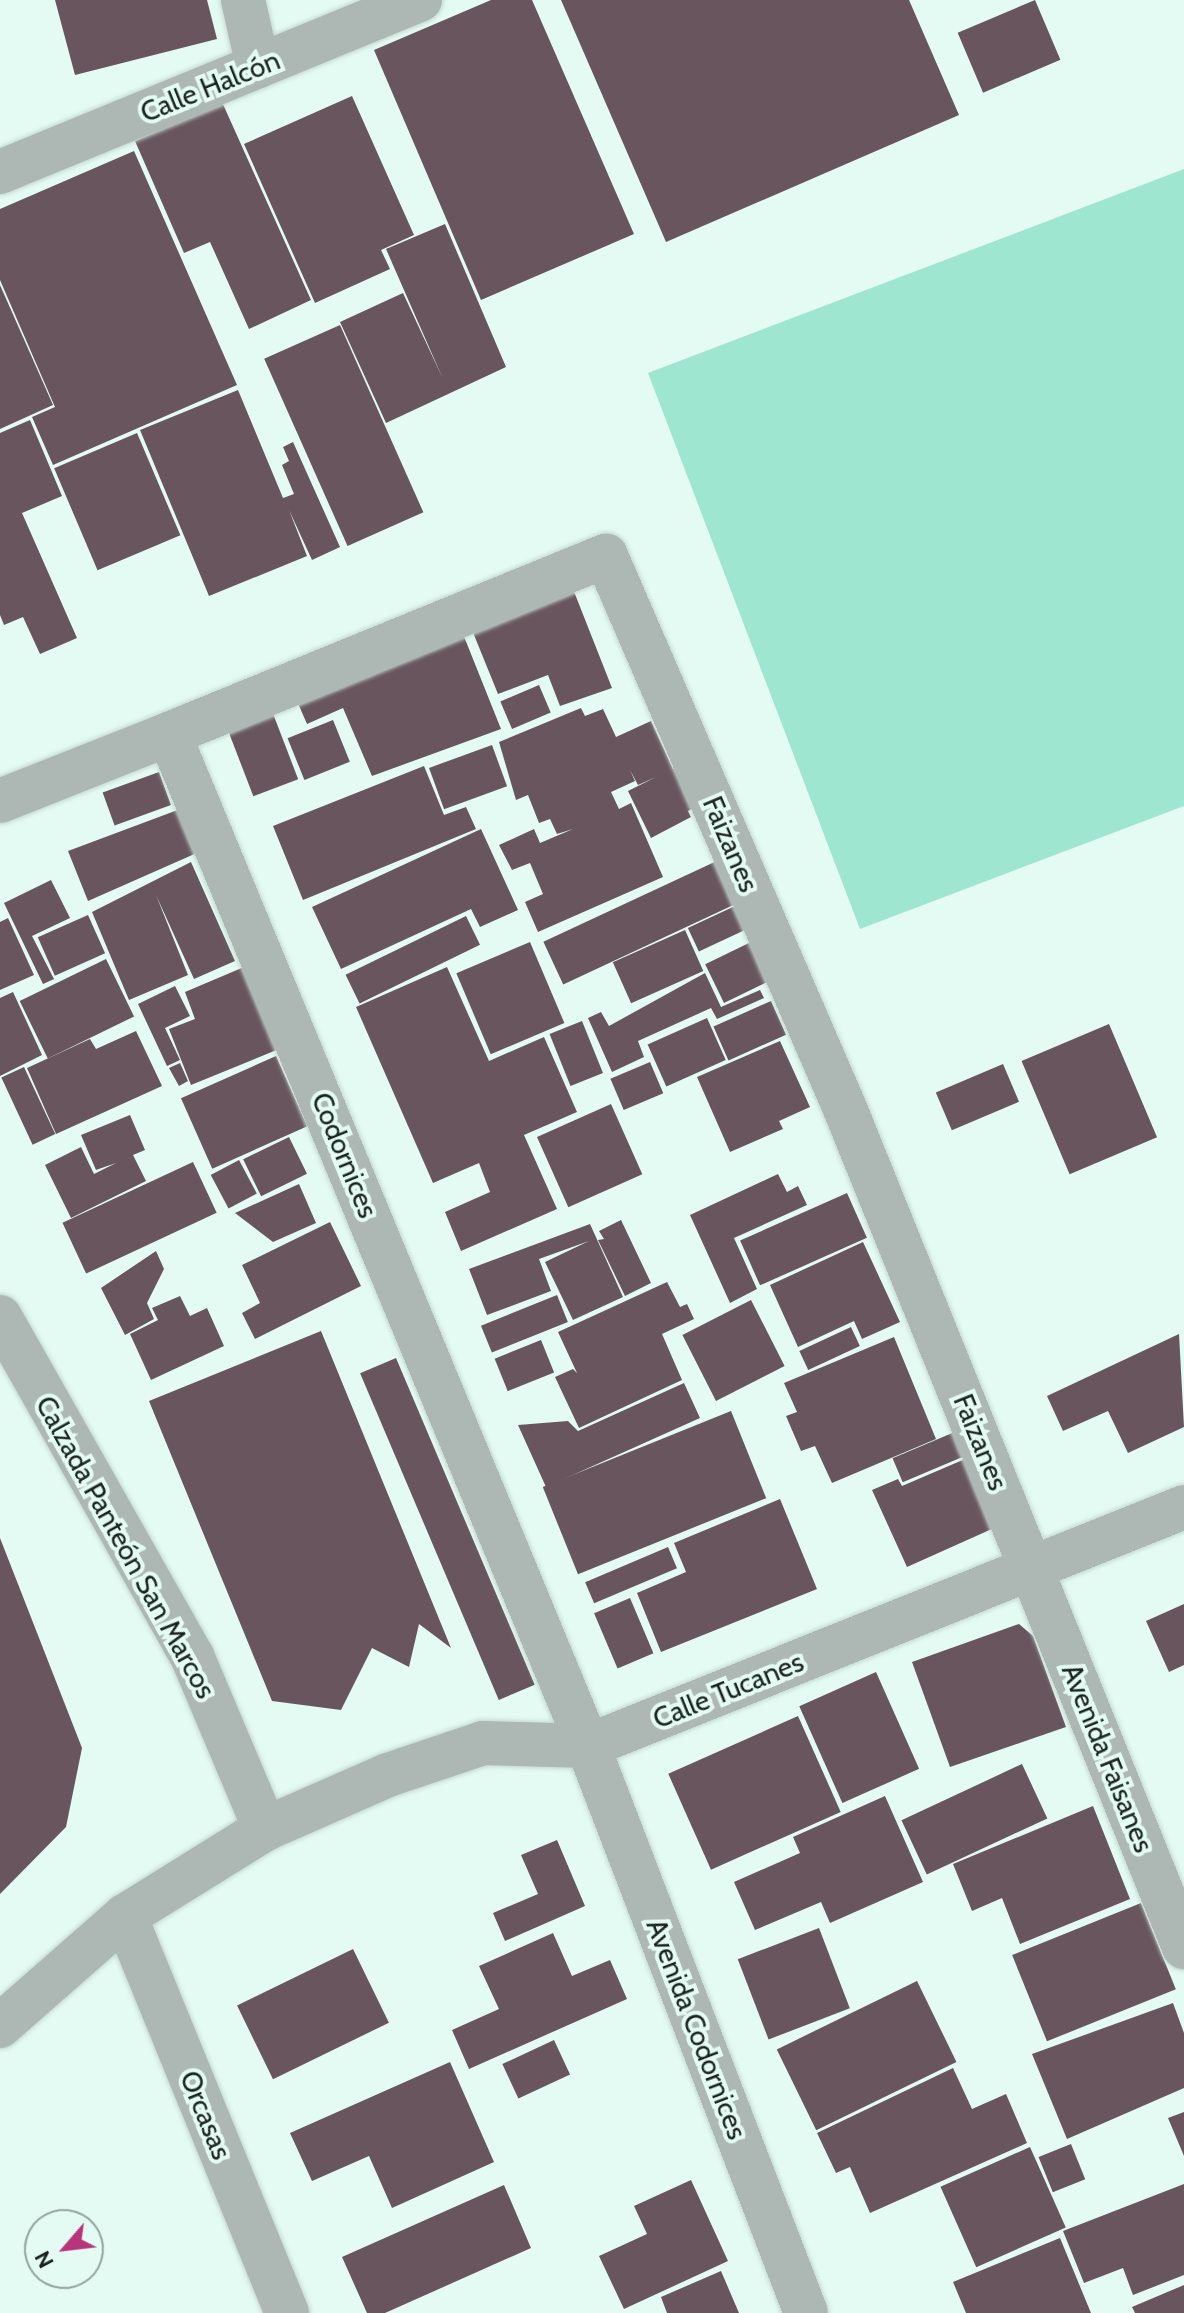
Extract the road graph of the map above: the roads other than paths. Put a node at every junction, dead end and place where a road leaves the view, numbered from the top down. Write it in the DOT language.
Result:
graph roads {
  1 [pos="243,0"];
  2 [pos="420,0"];
  3 [pos="258,66"];
  4 [pos="0,172"];
  5 [pos="169,734"];
  6 [pos="0,801"];
  7 [pos="0,1317"];
  8 [pos="1184,1507"];
  9 [pos="1032,1569"];
  10 [pos="588,1746"];
  11 [pos="265,1829"];
  12 [pos="125,1916"];
  13 [pos="1184,1947"];
  14 [pos="0,2026"];
  15 [pos="287,2313"];
  16 [pos="806,2313"];
  1 -- 3 [label="street"];
  2 -- 3 [label="street, Calle Halcón"];
  3 -- 4 [label="street, Calle Halcón"];
  5 -- 6 [label="street"];
  5 -- 9 [label="street, Faizanes"];
  5 -- 10 [label="street, Codornices"];
  7 -- 11 [label="street, Calzada Panteón San Marcos"];
  8 -- 9 [label="street, Calle Tucanes"];
  9 -- 10 [label="street, Calle Tucanes"];
  9 -- 13 [label="street, Avenida Faisanes"];
  10 -- 11 [label="street, Calle Tucanes"];
  10 -- 16 [label="street, Avenida Codornices"];
  11 -- 12 [label="street"];
  12 -- 14 [label="street"];
  12 -- 15 [label="street, Orcasas"];
}
